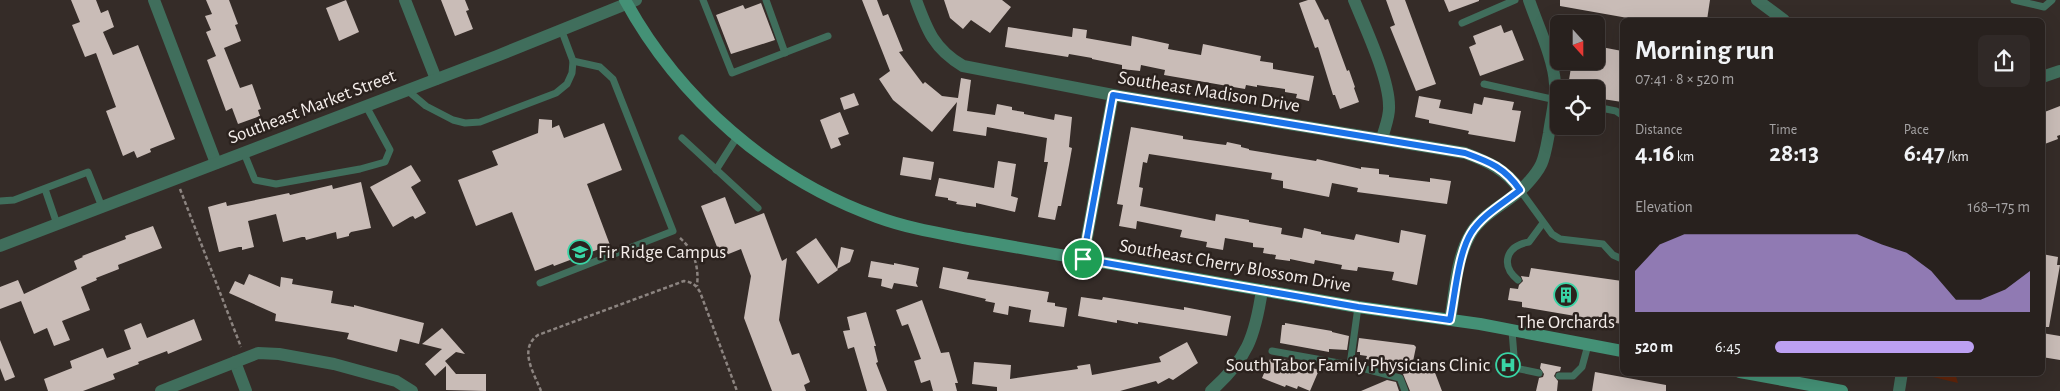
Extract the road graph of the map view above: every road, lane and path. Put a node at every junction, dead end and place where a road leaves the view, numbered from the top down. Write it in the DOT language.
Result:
graph roads {
  1 [pos="154,0"];
  2 [pos="406,0"];
  3 [pos="703,0"];
  4 [pos="766,0"];
  5 [pos="916,0"];
  6 [pos="1354,0"];
  7 [pos="1515,0"];
  8 [pos="1529,0"];
  9 [pos="1757,0"];
  10 [pos="2014,0"];
  11 [pos="2052,0"];
  12 [pos="629,1"];
  13 [pos="1781,18"];
  14 [pos="1462,22"];
  15 [pos="561,29"];
  16 [pos="828,36"];
  17 [pos="786,53"];
  18 [pos="573,61"];
  19 [pos="2060,71"];
  20 [pos="2045,75"];
  21 [pos="436,80"];
  22 [pos="1554,80"];
  23 [pos="1484,84"];
  24 [pos="407,90"];
  25 [pos="1113,95"];
  26 [pos="1550,99"];
  27 [pos="366,106"];
  28 [pos="1605,108"];
  29 [pos="1620,113"];
  30 [pos="1550,131"];
  31 [pos="737,137"];
  32 [pos="682,138"];
  33 [pos="1382,140"];
  34 [pos="244,153"];
  35 [pos="216,164"];
  36 [pos="716,170"];
  37 [pos="175,179"];
  38 [pos="45,189"];
  39 [pos="1520,190"];
  40 [pos="0,201"];
  41 [pos="102,207"];
  42 [pos="758,208"];
  43 [pos="1543,223"];
  44 [pos="57,224"];
  45 [pos="672,231"];
  46 [pos="0,246"];
  47 [pos="1620,257"];
  48 [pos="1083,259"];
  49 [pos="1518,280"];
  50 [pos="540,283"];
  51 [pos="696,286"];
  52 [pos="1262,290"];
  53 [pos="1358,307"];
  54 [pos="1450,320"];
  55 [pos="1512,331"];
  56 [pos="1588,345"];
  57 [pos="1272,351"];
  58 [pos="1620,351"];
  59 [pos="240,360"];
  60 [pos="1350,365"];
  61 [pos="1540,373"];
  62 [pos="1559,376"];
  63 [pos="1761,376"];
  64 [pos="1901,376"];
  65 [pos="161,391"];
  66 [pos="246,391"];
  67 [pos="412,391"];
  68 [pos="541,391"];
  69 [pos="737,391"];
  70 [pos="1211,391"];
  71 [pos="1405,391"];
  72 [pos="1842,391"];
  73 [pos="1899,391"];
  1 -- 35 [label="street"];
  2 -- 21 [label="street"];
  3 -- 17 [label="lane"];
  4 -- 17 [label="lane"];
  5 -- 25 [label="street, Southeast Madison Drive"];
  6 -- 33 [label="street"];
  7 -- 14 [label="lane"];
  8 -- 22 [label="street"];
  9 -- 13 [label="street"];
  10 -- 11 [label="lane"];
  12 -- 15 [label="street, Southeast Market Street"];
  12 -- 31 [label="main road, Southeast Cherry Blossom Drive"];
  15 -- 18 [label="lane"];
  15 -- 21 [label="street, Southeast Market Street"];
  16 -- 17 [label="lane"];
  18 -- 24 [label="lane"];
  18 -- 45 [label="lane"];
  19 -- 20 [label="street"];
  21 -- 24 [label="street, Southeast Market Street"];
  23 -- 26 [label="lane"];
  24 -- 27 [label="street, Southeast Market Street"];
  25 -- 33 [label="street, Southeast Madison Drive"];
  25 -- 48 [label="street"];
  27 -- 34 [label="street, Southeast Market Street"];
  27 -- 34 [label="lane"];
  28 -- 29 [label="lane"];
  30 -- 39 [label="street"];
  31 -- 36 [label="lane"];
  31 -- 48 [label="main road, Southeast Cherry Blossom Drive"];
  32 -- 36 [label="lane"];
  33 -- 39 [label="street, Southeast Madison Drive"];
  34 -- 35 [label="street, Southeast Market Street"];
  35 -- 37 [label="street, Southeast Market Street"];
  36 -- 42 [label="lane"];
  37 -- 41 [label="street, Southeast Market Street"];
  37 -- 59 [label="path"];
  38 -- 40 [label="lane"];
  38 -- 41 [label="lane"];
  38 -- 44 [label="lane"];
  39 -- 43 [label="lane"];
  39 -- 54 [label="street"];
  41 -- 44 [label="street, Southeast Market Street"];
  43 -- 47 [label="lane"];
  43 -- 49 [label="lane"];
  44 -- 46 [label="street, Southeast Market Street"];
  45 -- 50 [label="lane"];
  45 -- 51 [label="path"];
  48 -- 52 [label="main road, Southeast Cherry Blossom Drive"];
  51 -- 68 [label="path"];
  51 -- 69 [label="path"];
  52 -- 53 [label="main road, Southeast Cherry Blossom Drive"];
  52 -- 70 [label="street"];
  53 -- 54 [label="main road, Southeast Cherry Blossom Drive"];
  53 -- 60 [label="lane"];
  54 -- 55 [label="main road, Southeast Cherry Blossom Drive"];
  55 -- 56 [label="main road, Southeast Cherry Blossom Drive"];
  55 -- 61 [label="lane"];
  56 -- 58 [label="main road, Southeast Cherry Blossom Drive"];
  56 -- 62 [label="lane"];
  57 -- 60 [label="lane"];
  59 -- 65 [label="street"];
  59 -- 66 [label="street"];
  59 -- 67 [label="street"];
  60 -- 71 [label="lane"];
  63 -- 72 [label="main road"];
  64 -- 73 [label="street"];
}
